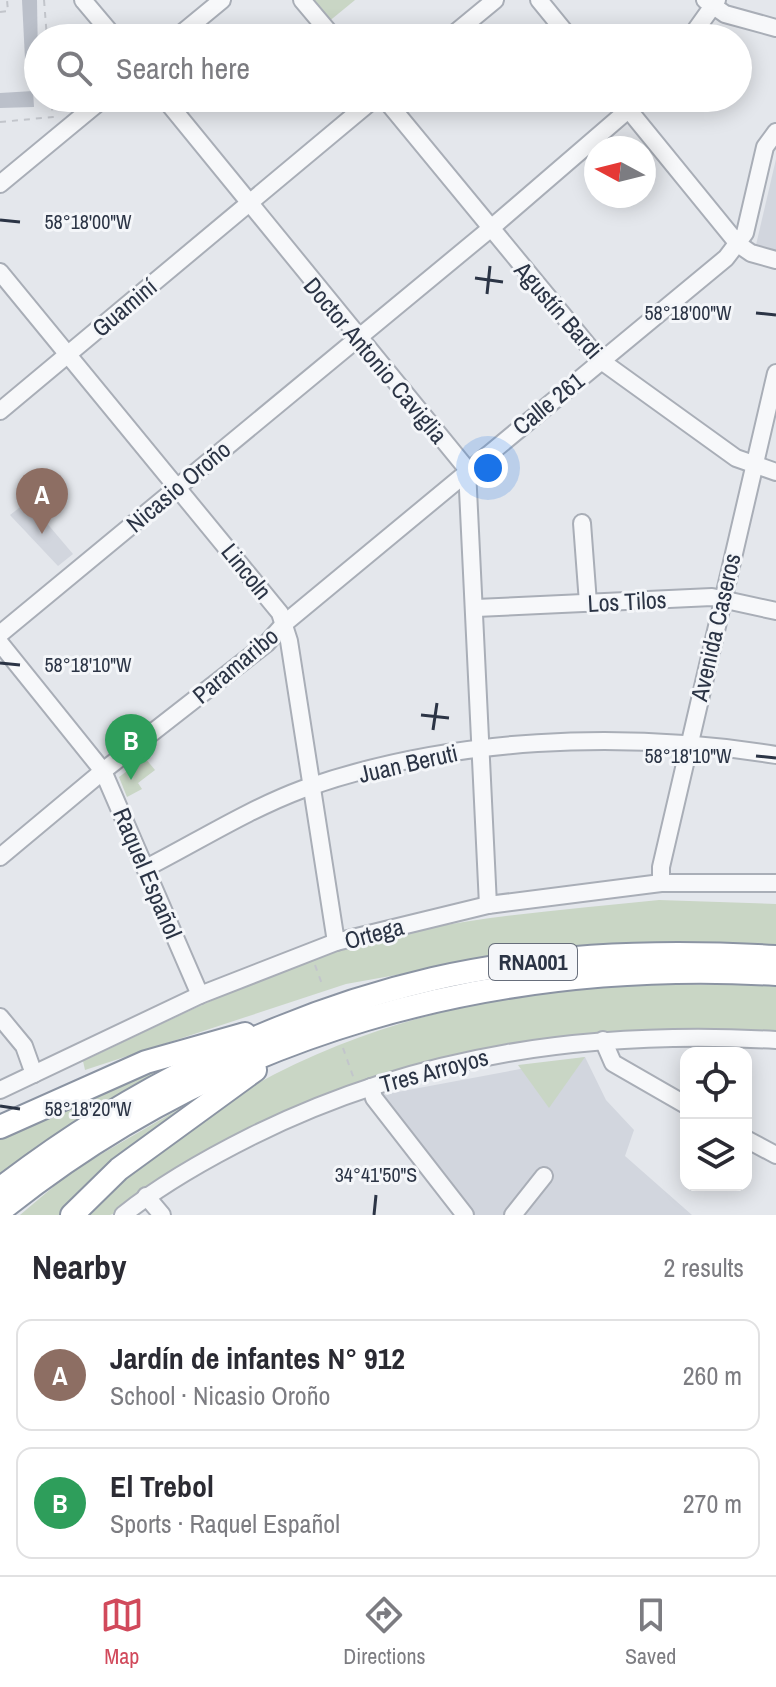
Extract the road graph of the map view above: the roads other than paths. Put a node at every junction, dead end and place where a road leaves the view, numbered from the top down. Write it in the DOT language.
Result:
graph roads {
  1 [pos="83,0"];
  2 [pos="222,0"];
  3 [pos="302,0"];
  4 [pos="495,0"];
  5 [pos="539,0"];
  6 [pos="712,2"];
  7 [pos="103,24"];
  8 [pos="193,24"];
  9 [pos="322,24"];
  10 [pos="466,24"];
  11 [pos="559,24"];
  12 [pos="699,24"];
  13 [pos="776,28"];
  14 [pos="87,112"];
  15 [pos="175,112"];
  16 [pos="358,112"];
  17 [pos="395,112"];
  18 [pos="616,112"];
  19 [pos="630,112"];
  20 [pos="774,133"];
  21 [pos="0,184"];
  22 [pos="248,203"];
  23 [pos="490,229"];
  24 [pos="738,244"];
  25 [pos="776,260"];
  26 [pos="0,272"];
  27 [pos="357,338"];
  28 [pos="67,356"];
  29 [pos="600,360"];
  30 [pos="776,373"];
  31 [pos="0,411"];
  32 [pos="753,466"];
  33 [pos="467,469"];
  34 [pos="776,472"];
  35 [pos="178,486"];
  36 [pos="582,523"];
  37 [pos="721,598"];
  38 [pos="588,603"];
  39 [pos="476,608"];
  40 [pos="776,611"];
  41 [pos="285,623"];
  42 [pos="0,634"];
  43 [pos="0,643"];
  44 [pos="689,742"];
  45 [pos="481,747"];
  46 [pos="776,755"];
  47 [pos="103,771"];
  48 [pos="313,787"];
  49 [pos="0,857"];
  50 [pos="146,868"];
  51 [pos="661,883"];
  52 [pos="776,883"];
  53 [pos="488,905"];
  54 [pos="336,942"];
  55 [pos="776,957"];
  56 [pos="776,974"];
  57 [pos="200,995"];
  58 [pos="0,1017"];
  59 [pos="304,1029"];
  60 [pos="603,1040"];
  61 [pos="776,1040"];
  62 [pos="34,1074"];
  63 [pos="0,1090"];
  64 [pos="365,1090"];
  65 [pos="680,1102"];
  66 [pos="0,1127"];
  67 [pos="752,1142"];
  68 [pos="776,1155"];
  69 [pos="544,1176"];
  70 [pos="0,1189"];
  71 [pos="146,1196"];
  72 [pos="0,1211"];
  73 [pos="72,1215"];
  74 [pos="123,1215"];
  75 [pos="162,1215"];
  76 [pos="465,1215"];
  77 [pos="513,1215"];
  1 -- 7 [label="street"];
  2 -- 8 [label="street"];
  3 -- 9 [label="street"];
  4 -- 10 [label="street"];
  5 -- 11 [label="street"];
  6 -- 12 [label="street"];
  6 -- 13 [label="street"];
  14 -- 21 [label="street"];
  15 -- 22 [label="street, Doctor Antonio Caviglia"];
  16 -- 22 [label="street, Guaminí"];
  17 -- 23 [label="street, Agustín Bardi"];
  18 -- 23 [label="street, Nicasio Oroño"];
  19 -- 24 [label="street"];
  20 -- 24 [label="street"];
  22 -- 27 [label="street, Doctor Antonio Caviglia"];
  22 -- 28 [label="street, Guaminí"];
  23 -- 27 [label="street, Nicasio Oroño"];
  23 -- 29 [label="street, Agustín Bardi"];
  24 -- 25 [label="street"];
  24 -- 29 [label="street, Calle 261"];
  26 -- 28 [label="street, Lincoln"];
  27 -- 33 [label="street, Doctor Antonio Caviglia"];
  27 -- 35 [label="street, Nicasio Oroño"];
  28 -- 31 [label="street, Guaminí"];
  28 -- 35 [label="street, Lincoln"];
  29 -- 32 [label="street, Agustín Bardi"];
  29 -- 33 [label="street, Calle 261"];
  30 -- 32 [label="street, Avenida Caseros"];
  32 -- 34 [label="street, Agustín Bardi"];
  32 -- 37 [label="street, Avenida Caseros"];
  33 -- 39 [label="street"];
  33 -- 41 [label="street, Paramaribo"];
  35 -- 41 [label="street, Lincoln"];
  35 -- 42 [label="street, Nicasio Oroño"];
  36 -- 38 [label="street"];
  37 -- 38 [label="street, Los Tilos"];
  37 -- 40 [label="street, Los Tilos"];
  37 -- 44 [label="street, Avenida Caseros"];
  38 -- 39 [label="street, Los Tilos"];
  39 -- 45 [label="street"];
  41 -- 47 [label="street, Paramaribo"];
  41 -- 48 [label="street, Lincoln"];
  43 -- 47 [label="street, Raquel Español"];
  44 -- 45 [label="street, Juan Beruti"];
  44 -- 46 [label="street, Juan Beruti"];
  44 -- 51 [label="street, Avenida Caseros"];
  45 -- 48 [label="street, Juan Beruti"];
  45 -- 53 [label="street"];
  47 -- 49 [label="street, Paramaribo"];
  47 -- 50 [label="street, Raquel Español"];
  48 -- 50 [label="street, Juan Beruti"];
  48 -- 54 [label="street, Lincoln"];
  50 -- 57 [label="street, Raquel Español"];
  51 -- 52 [label="street, Ortega"];
  51 -- 53 [label="street, Ortega"];
  53 -- 54 [label="street, Ortega"];
  54 -- 57 [label="street, Ortega"];
  55 -- 59 [label="highway, RNA001"];
  56 -- 59 [label="highway, RNA001"];
  57 -- 62 [label="street, Ortega"];
  58 -- 62 [label="street"];
  59 -- 66 [label="highway"];
  59 -- 70 [label="highway, RNA001"];
  59 -- 72 [label="highway, RNA001"];
  59 -- 73 [label="highway"];
  60 -- 61 [label="street, Tres Arroyos"];
  60 -- 64 [label="street, Tres Arroyos"];
  60 -- 65 [label="street"];
  62 -- 63 [label="street, Ortega"];
  64 -- 71 [label="street, Tres Arroyos"];
  64 -- 76 [label="street"];
  67 -- 68 [label="street"];
  69 -- 77 [label="street"];
  71 -- 74 [label="street, Tres Arroyos"];
  71 -- 75 [label="street"];
}
